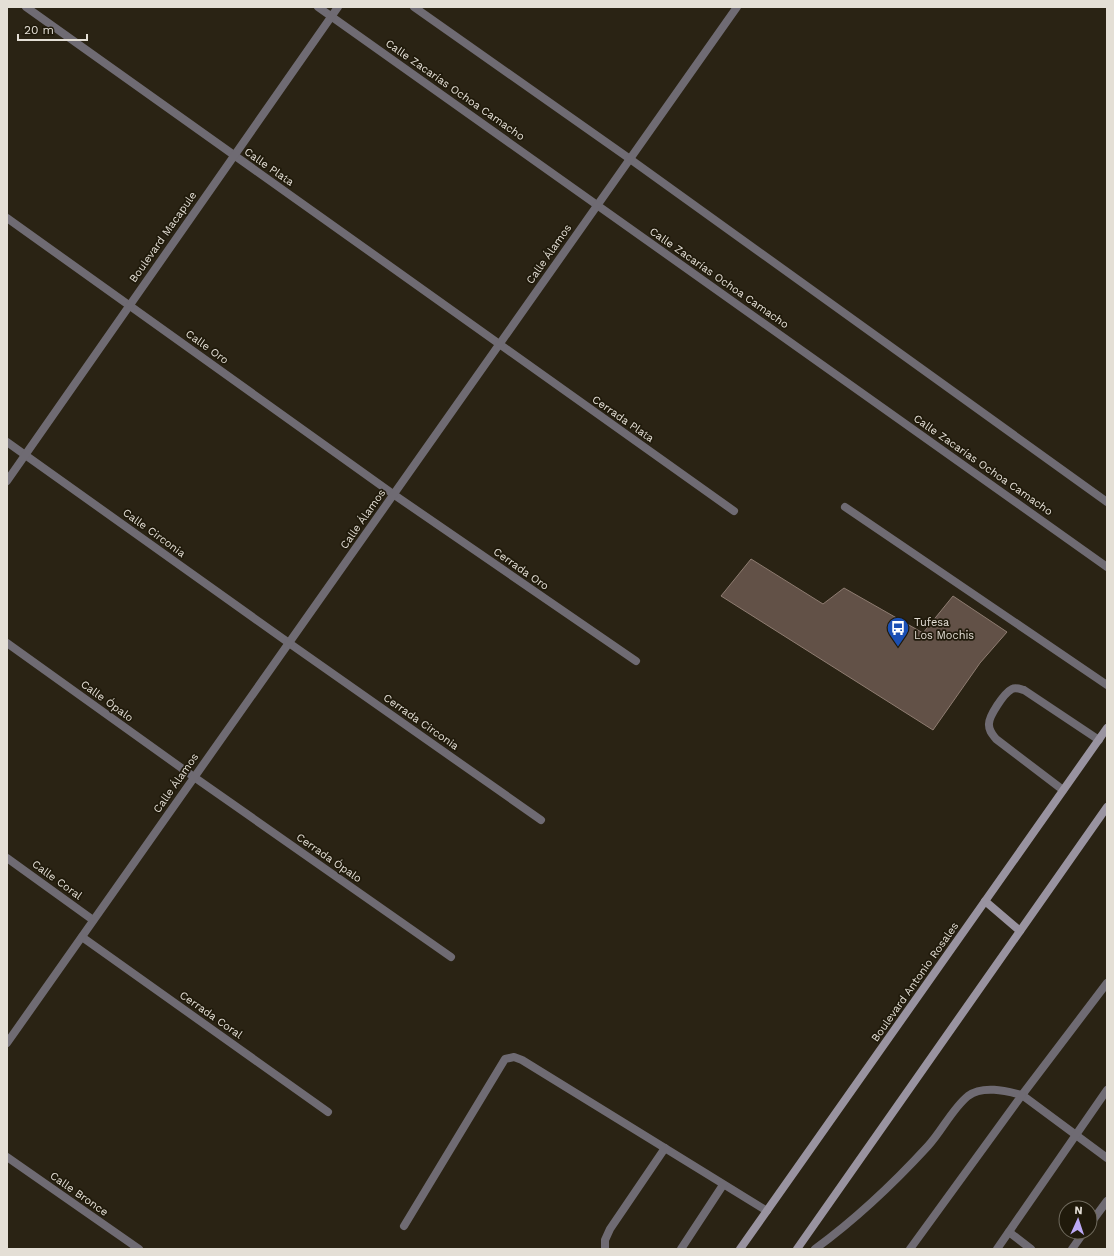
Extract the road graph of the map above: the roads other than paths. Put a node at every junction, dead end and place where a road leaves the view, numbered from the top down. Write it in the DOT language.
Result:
graph roads {
  1 [pos="26,7"];
  2 [pos="318,7"];
  3 [pos="338,7"];
  4 [pos="414,7"];
  5 [pos="735,8"];
  6 [pos="332,16"];
  7 [pos="234,155"];
  8 [pos="630,159"];
  9 [pos="597,204"];
  10 [pos="7,218"];
  11 [pos="129,306"];
  12 [pos="499,344"];
  13 [pos="7,442"];
  14 [pos="25,454"];
  15 [pos="7,481"];
  16 [pos="393,494"];
  17 [pos="1107,502"];
  18 [pos="845,507"];
  19 [pos="734,512"];
  20 [pos="1107,567"];
  21 [pos="7,643"];
  22 [pos="288,643"];
  23 [pos="636,661"];
  24 [pos="1107,685"];
  25 [pos="1107,728"];
  26 [pos="1099,740"];
  27 [pos="194,777"];
  28 [pos="1064,790"];
  29 [pos="1107,807"];
  30 [pos="541,820"];
  31 [pos="7,858"];
  32 [pos="985,901"];
  33 [pos="93,920"];
  34 [pos="1020,931"];
  35 [pos="82,937"];
  36 [pos="451,956"];
  37 [pos="1107,983"];
  38 [pos="7,1043"];
  39 [pos="1107,1090"];
  40 [pos="1022,1095"];
  41 [pos="328,1112"];
  42 [pos="1076,1134"];
  43 [pos="665,1148"];
  44 [pos="7,1157"];
  45 [pos="1107,1158"];
  46 [pos="723,1185"];
  47 [pos="1107,1200"];
  48 [pos="766,1211"];
  49 [pos="1098,1213"];
  50 [pos="404,1226"];
  51 [pos="1009,1232"];
  52 [pos="1078,1240"];
  53 [pos="139,1249"];
  54 [pos="605,1249"];
  55 [pos="681,1249"];
  56 [pos="740,1249"];
  57 [pos="797,1249"];
  58 [pos="815,1249"];
  59 [pos="910,1249"];
  60 [pos="997,1249"];
  61 [pos="1031,1249"];
  62 [pos="1072,1249"];
  1 -- 7 [label="street, Calle Plata"];
  2 -- 6 [label="street, Calle Zacarías Ochoa Camacho"];
  3 -- 6 [label="street, Boulevard Macapule"];
  4 -- 8 [label="street"];
  5 -- 8 [label="street, Calle Álamos"];
  6 -- 7 [label="street, Boulevard Macapule"];
  6 -- 9 [label="street, Calle Zacarías Ochoa Camacho"];
  7 -- 11 [label="street, Boulevard Macapule"];
  7 -- 12 [label="street, Calle Plata"];
  8 -- 9 [label="street, Calle Álamos"];
  8 -- 17 [label="street"];
  9 -- 12 [label="street, Calle Álamos"];
  9 -- 20 [label="street, Calle Zacarías Ochoa Camacho"];
  10 -- 11 [label="street, Calle Oro"];
  11 -- 14 [label="street, Boulevard Macapule"];
  11 -- 16 [label="street, Calle Oro"];
  12 -- 16 [label="street, Calle Álamos"];
  12 -- 19 [label="street, Cerrada Plata"];
  13 -- 14 [label="street, Calle Circonia"];
  14 -- 15 [label="street, Boulevard Macapule"];
  14 -- 22 [label="street, Calle Circonia"];
  16 -- 22 [label="street, Calle Álamos"];
  16 -- 23 [label="street, Cerrada Oro"];
  18 -- 24 [label="street"];
  21 -- 27 [label="street, Calle Ópalo"];
  22 -- 27 [label="street, Calle Álamos"];
  22 -- 30 [label="street, Cerrada Circonia"];
  25 -- 26 [label="main road, Boulevard Antonio Rosales"];
  26 -- 28 [label="main road, Boulevard Antonio Rosales"];
  26 -- 28 [label="street"];
  27 -- 33 [label="street, Calle Álamos"];
  27 -- 36 [label="street, Cerrada Ópalo"];
  28 -- 32 [label="main road, Boulevard Antonio Rosales"];
  29 -- 34 [label="main road"];
  31 -- 33 [label="street, Calle Coral"];
  32 -- 34 [label="main road"];
  32 -- 48 [label="main road, Boulevard Antonio Rosales"];
  33 -- 35 [label="street, Calle Álamos"];
  34 -- 57 [label="main road"];
  35 -- 38 [label="street, Calle Álamos"];
  35 -- 41 [label="street, Cerrada Coral"];
  37 -- 40 [label="street"];
  39 -- 42 [label="street"];
  40 -- 42 [label="street"];
  40 -- 58 [label="street"];
  40 -- 59 [label="street"];
  42 -- 45 [label="street"];
  42 -- 51 [label="street"];
  43 -- 46 [label="street"];
  43 -- 50 [label="street"];
  43 -- 54 [label="street"];
  44 -- 53 [label="street, Calle Bronce"];
  46 -- 48 [label="street"];
  46 -- 55 [label="street"];
  47 -- 49 [label="street"];
  48 -- 56 [label="main road, Boulevard Antonio Rosales"];
  51 -- 60 [label="street"];
  51 -- 61 [label="street"];
  52 -- 62 [label="street"];
}
